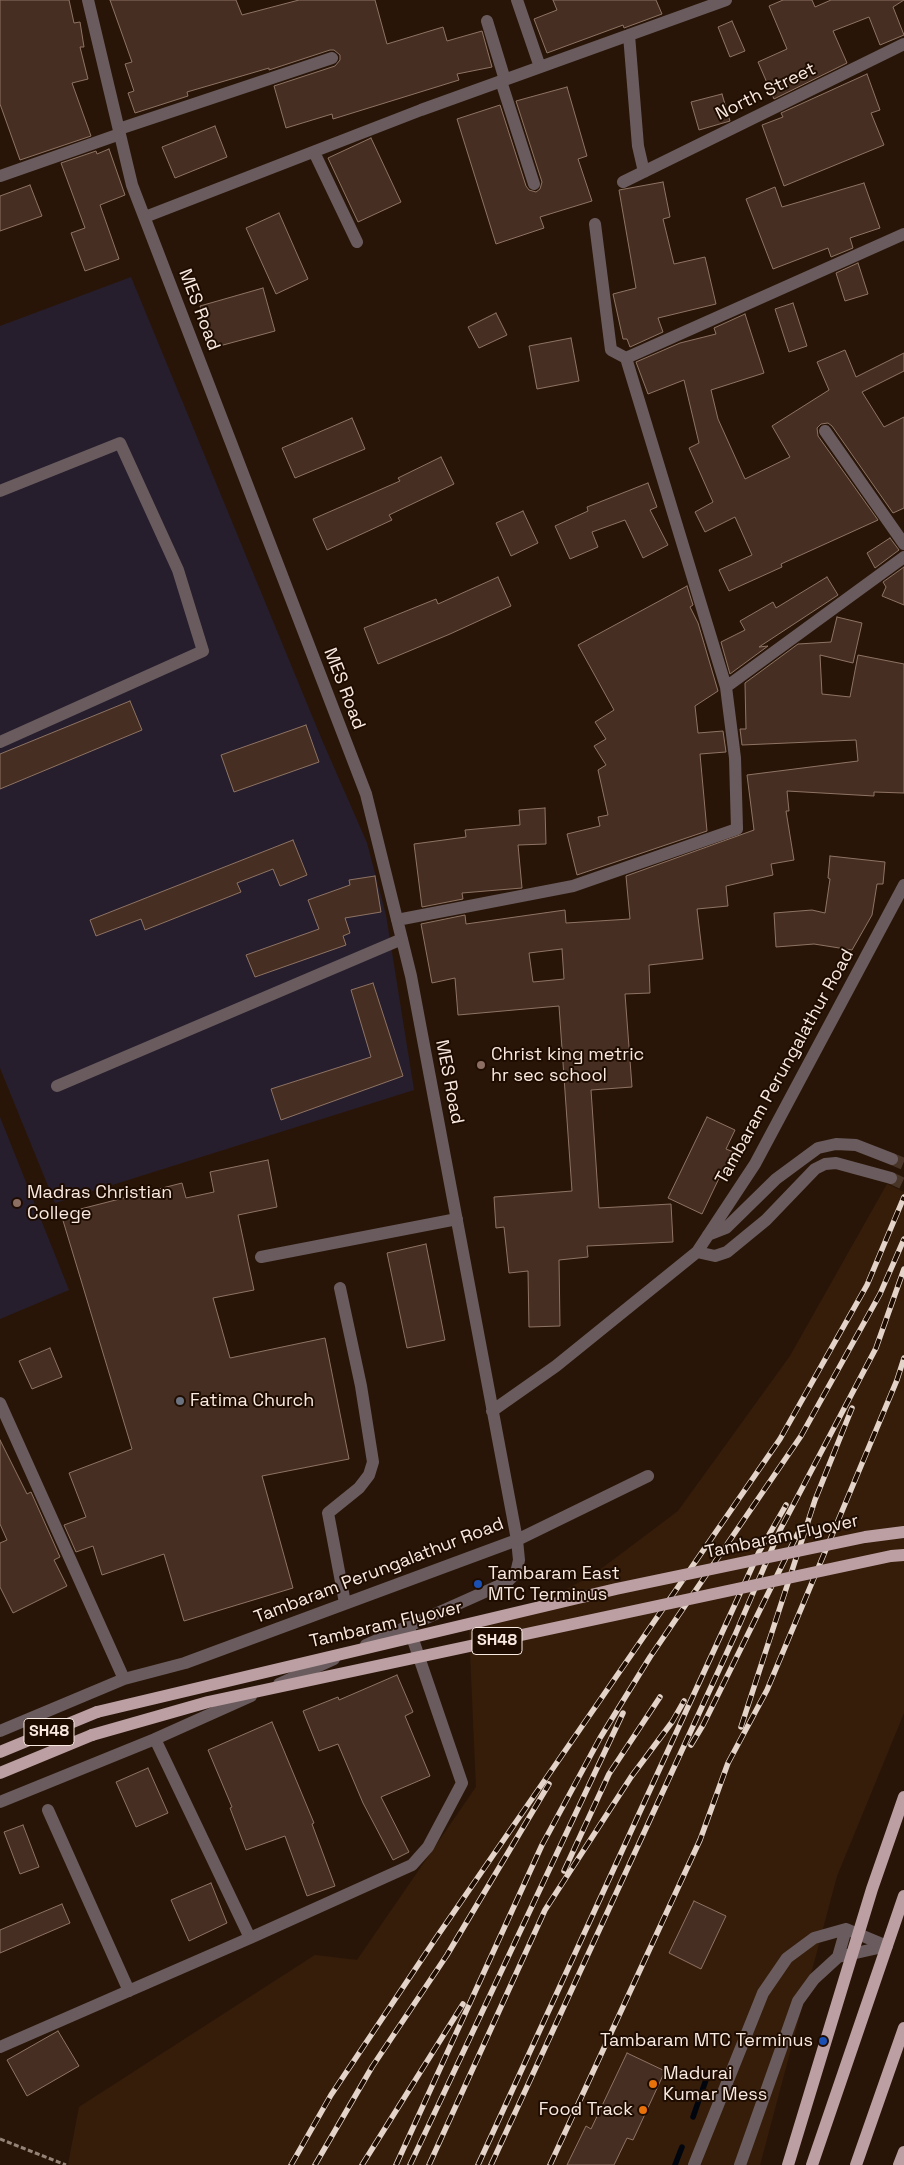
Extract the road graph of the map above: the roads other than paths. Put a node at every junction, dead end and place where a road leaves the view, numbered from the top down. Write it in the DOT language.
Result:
graph roads {
  1 [pos="88,0"];
  2 [pos="517,0"];
  3 [pos="726,0"];
  4 [pos="705,4"];
  5 [pos="487,21"];
  6 [pos="629,36"];
  7 [pos="904,44"];
  8 [pos="332,58"];
  9 [pos="540,67"];
  10 [pos="503,81"];
  11 [pos="119,131"];
  12 [pos="314,152"];
  13 [pos="644,172"];
  14 [pos="0,176"];
  15 [pos="623,182"];
  16 [pos="534,184"];
  17 [pos="144,217"];
  18 [pos="595,224"];
  19 [pos="904,235"];
  20 [pos="357,242"];
  21 [pos="626,358"];
  22 [pos="825,430"];
  23 [pos="0,491"];
  24 [pos="904,544"];
  25 [pos="904,557"];
  26 [pos="726,687"];
  27 [pos="0,742"];
  28 [pos="904,885"];
  29 [pos="397,920"];
  30 [pos="402,939"];
  31 [pos="57,1086"];
  32 [pos="892,1159"];
  33 [pos="891,1178"];
  34 [pos="457,1220"];
  35 [pos="708,1235"];
  36 [pos="697,1252"];
  37 [pos="260,1257"];
  38 [pos="340,1288"];
  39 [pos="0,1403"];
  40 [pos="492,1411"];
  41 [pos="648,1476"];
  42 [pos="904,1532"];
  43 [pos="517,1540"];
  44 [pos="904,1555"];
  45 [pos="345,1603"];
  46 [pos="409,1626"];
  47 [pos="124,1679"];
  48 [pos="0,1731"];
  49 [pos="155,1739"];
  50 [pos="0,1752"];
  51 [pos="0,1772"];
  52 [pos="904,1797"];
  53 [pos="0,1802"];
  54 [pos="48,1810"];
  55 [pos="904,1896"];
  56 [pos="846,1930"];
  57 [pos="250,1938"];
  58 [pos="887,1946"];
  59 [pos="838,1957"];
  60 [pos="128,1991"];
  61 [pos="904,2028"];
  62 [pos="0,2047"];
  63 [pos="904,2152"];
  64 [pos="694,2165"];
  65 [pos="740,2165"];
  66 [pos="788,2165"];
  67 [pos="812,2165"];
  68 [pos="856,2165"];
  69 [pos="900,2165"];
  1 -- 11 [label="street, MES Road"];
  2 -- 9 [label="street"];
  3 -- 4 [label="street"];
  4 -- 6 [label="street"];
  5 -- 10 [label="street"];
  6 -- 9 [label="street"];
  6 -- 13 [label="street"];
  7 -- 13 [label="street, North Street"];
  8 -- 11 [label="street"];
  9 -- 10 [label="street"];
  10 -- 12 [label="street"];
  10 -- 16 [label="street"];
  11 -- 14 [label="street"];
  11 -- 17 [label="street, MES Road"];
  12 -- 17 [label="street"];
  12 -- 20 [label="street"];
  13 -- 15 [label="street, North Street"];
  17 -- 29 [label="street, MES Road"];
  18 -- 21 [label="street"];
  19 -- 21 [label="street"];
  21 -- 26 [label="street"];
  22 -- 24 [label="street"];
  23 -- 27 [label="street"];
  25 -- 26 [label="street"];
  26 -- 29 [label="street"];
  28 -- 35 [label="street, Tambaram Perungalathur Road"];
  29 -- 30 [label="street, MES Road"];
  30 -- 31 [label="street"];
  30 -- 34 [label="street, MES Road"];
  32 -- 35 [label="street"];
  33 -- 36 [label="street"];
  34 -- 37 [label="street"];
  34 -- 40 [label="street, MES Road"];
  35 -- 36 [label="street, Tambaram Perungalathur Road"];
  36 -- 40 [label="street, Tambaram Perungalathur Road"];
  38 -- 45 [label="street"];
  39 -- 47 [label="street"];
  40 -- 43 [label="street, Tambaram Perungalathur Road"];
  41 -- 43 [label="street"];
  42 -- 50 [label="main road, Tambaram Flyover / SH48, bridge"];
  43 -- 45 [label="street, Tambaram Perungalathur Road"];
  43 -- 46 [label="street"];
  44 -- 51 [label="main road, Tambaram Flyover / SH48, bridge"];
  45 -- 47 [label="street, Tambaram Perungalathur Road"];
  46 -- 49 [label="street"];
  46 -- 57 [label="street"];
  47 -- 48 [label="street, Tambaram Perungalathur Road"];
  49 -- 53 [label="street"];
  49 -- 57 [label="street"];
  52 -- 66 [label="main road, bridge"];
  54 -- 60 [label="street"];
  55 -- 58 [label="main road"];
  56 -- 58 [label="street"];
  56 -- 59 [label="street"];
  56 -- 64 [label="street"];
  57 -- 60 [label="street"];
  58 -- 59 [label="street"];
  58 -- 67 [label="main road"];
  59 -- 65 [label="street"];
  60 -- 62 [label="street"];
  61 -- 68 [label="main road"];
  63 -- 69 [label="main road"];
}
